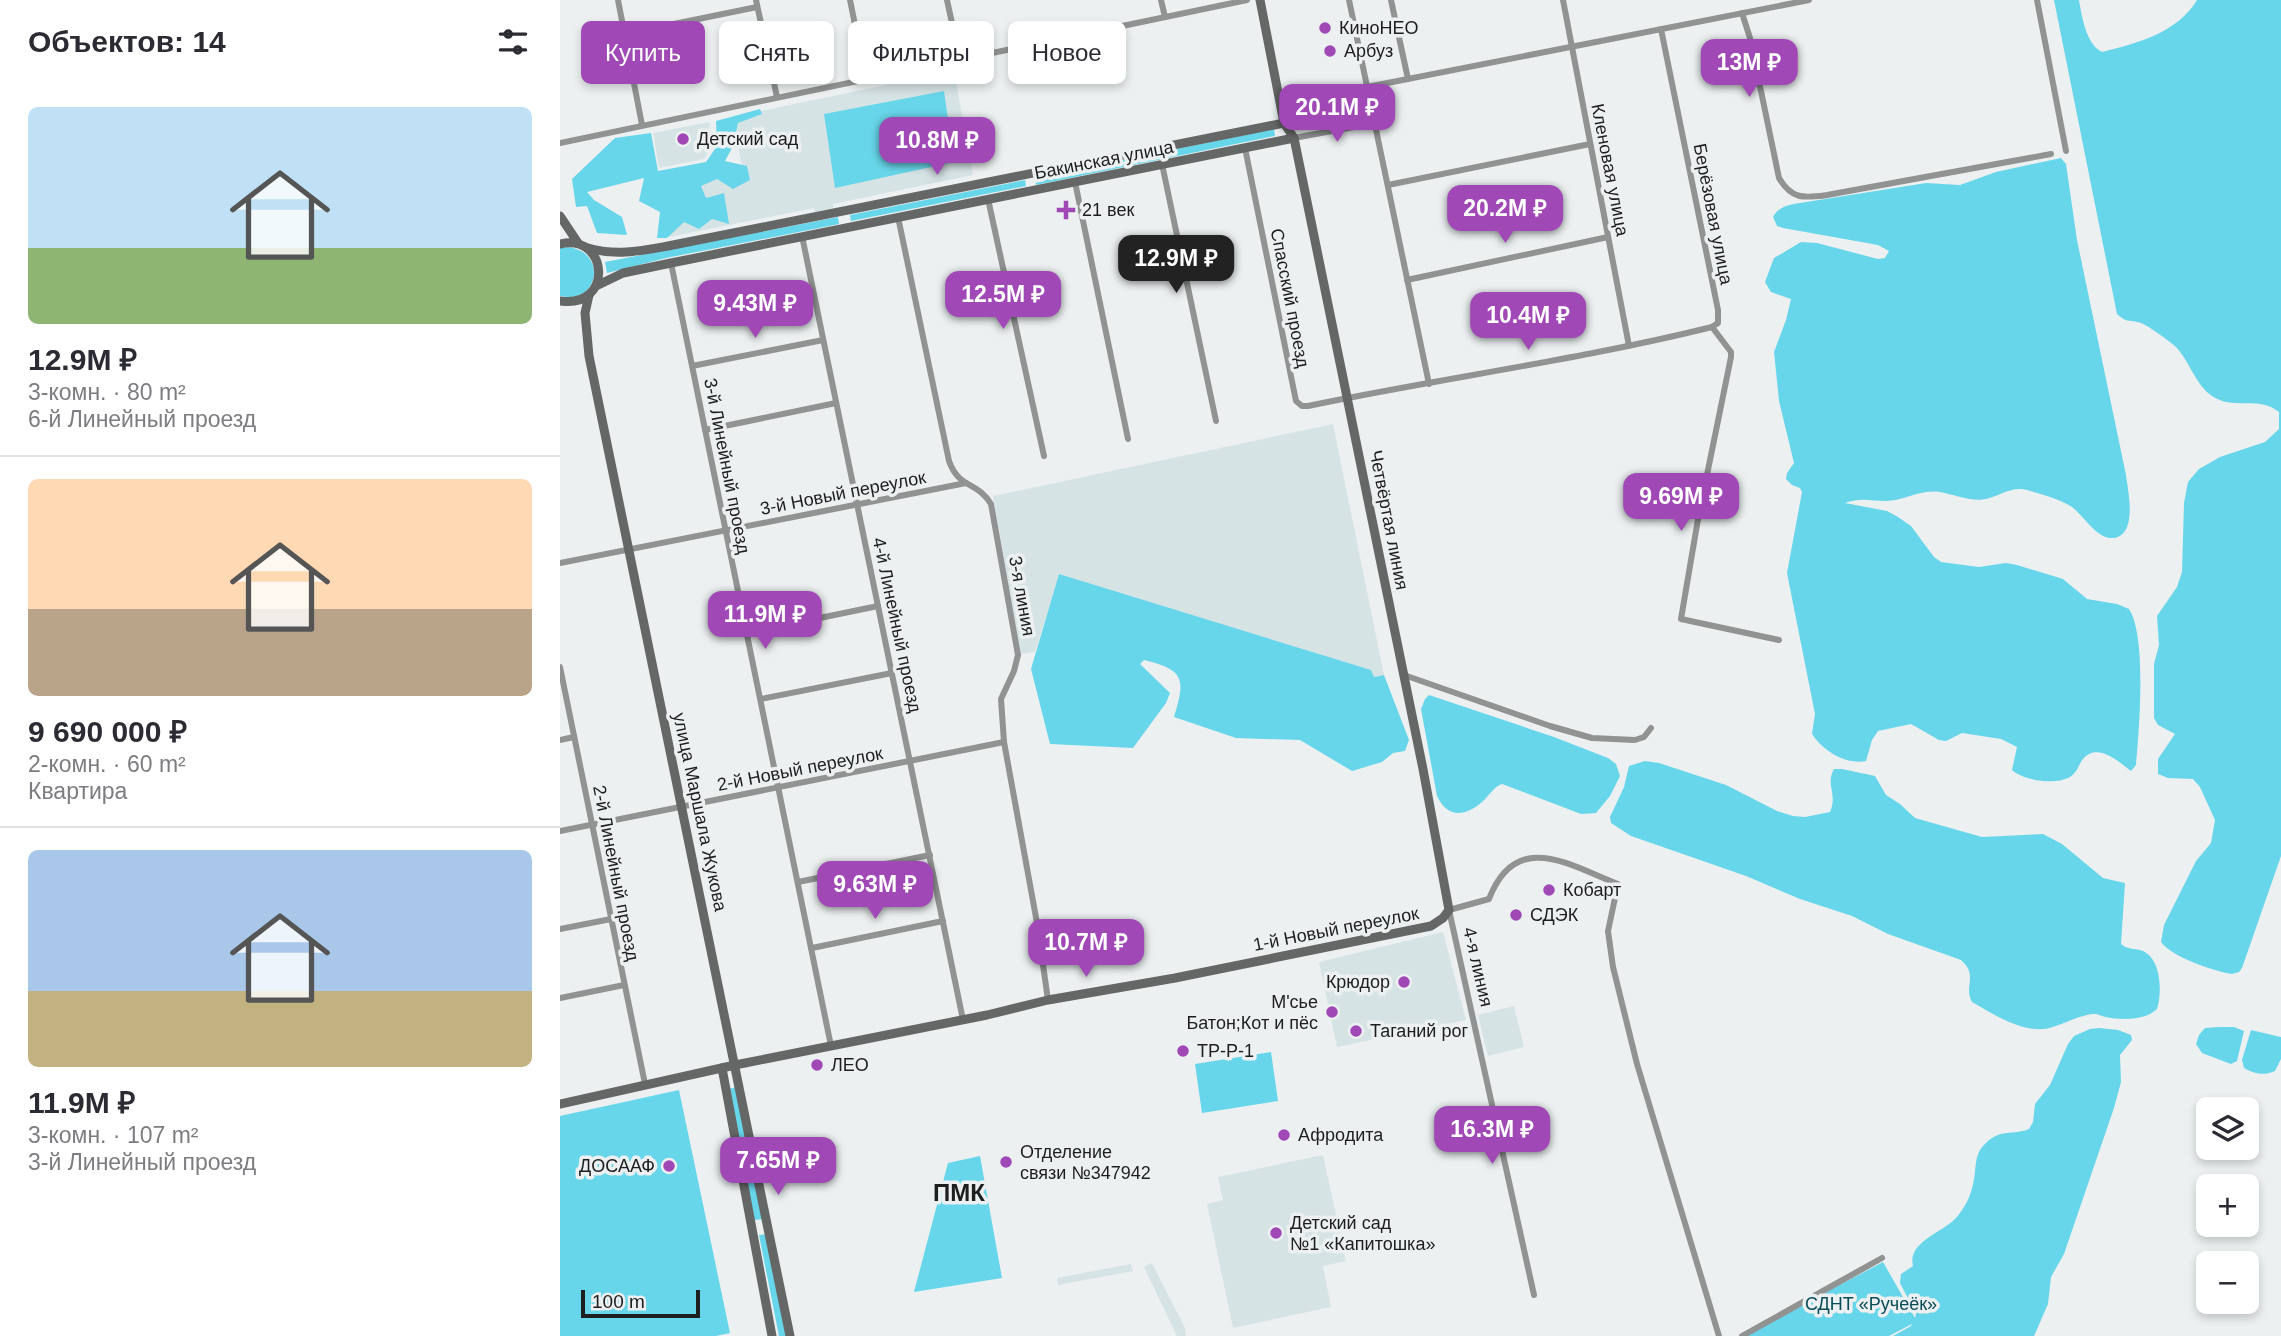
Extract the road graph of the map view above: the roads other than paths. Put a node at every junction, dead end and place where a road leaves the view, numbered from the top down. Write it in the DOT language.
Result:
graph roads {
  1 [pos="618,0"];
  2 [pos="850,0"];
  3 [pos="947,0"];
  4 [pos="1161,0"];
  5 [pos="1247,0"];
  6 [pos="1260,0"];
  7 [pos="1349,0"];
  8 [pos="1391,0"];
  9 [pos="1563,0"];
  10 [pos="1809,0"];
  11 [pos="2037,0"];
  12 [pos="757,4"];
  13 [pos="1742,13"];
  14 [pos="1165,17"];
  15 [pos="622,21"];
  16 [pos="682,21"];
  17 [pos="854,21"];
  18 [pos="952,21"];
  19 [pos="1661,29"];
  20 [pos="1573,47"];
  21 [pos="994,53"];
  22 [pos="1408,79"];
  23 [pos="848,83"];
  24 [pos="634,84"];
  25 [pos="1367,87"];
  26 [pos="778,97"];
  27 [pos="1284,123"];
  28 [pos="1375,123"];
  29 [pos="642,125"];
  30 [pos="1294,138"];
  31 [pos="560,142"];
  32 [pos="1591,144"];
  33 [pos="1245,148"];
  34 [pos="2066,151"];
  35 [pos="2051,154"];
  36 [pos="1162,164"];
  37 [pos="1030,174"];
  38 [pos="1075,182"];
  39 [pos="1388,185"];
  40 [pos="1033,190"];
  41 [pos="988,199"];
  42 [pos="844,210"];
  43 [pos="560,216"];
  44 [pos="898,217"];
  45 [pos="848,227"];
  46 [pos="802,236"];
  47 [pos="1608,237"];
  48 [pos="560,244"];
  49 [pos="583,246"];
  50 [pos="671,263"];
  51 [pos="1407,280"];
  52 [pos="596,286"];
  53 [pos="589,295"];
  54 [pos="560,301"];
  55 [pos="1715,325"];
  56 [pos="823,340"];
  57 [pos="1629,346"];
  58 [pos="692,366"];
  59 [pos="1429,384"];
  60 [pos="1348,398"];
  61 [pos="836,403"];
  62 [pos="1216,421"];
  63 [pos="705,430"];
  64 [pos="1128,439"];
  65 [pos="1044,456"];
  66 [pos="966,483"];
  67 [pos="857,504"];
  68 [pos="725,531"];
  69 [pos="631,549"];
  70 [pos="560,563"];
  71 [pos="878,606"];
  72 [pos="747,633"];
  73 [pos="1779,640"];
  74 [pos="560,667"];
  75 [pos="892,673"];
  76 [pos="1404,675"];
  77 [pos="761,699"];
  78 [pos="1651,728"];
  79 [pos="574,737"];
  80 [pos="560,740"];
  81 [pos="1004,742"];
  82 [pos="911,762"];
  83 [pos="779,787"];
  84 [pos="682,806"];
  85 [pos="592,824"];
  86 [pos="560,831"];
  87 [pos="930,855"];
  88 [pos="798,881"];
  89 [pos="1449,910"];
  90 [pos="611,919"];
  91 [pos="943,921"];
  92 [pos="560,929"];
  93 [pos="812,948"];
  94 [pos="624,985"];
  95 [pos="560,998"];
  96 [pos="1048,1000"];
  97 [pos="963,1020"];
  98 [pos="831,1046"];
  99 [pos="735,1065"];
  100 [pos="722,1068"];
  101 [pos="645,1084"];
  102 [pos="560,1104"];
  103 [pos="768,1227"];
  104 [pos="752,1229"];
  105 [pos="1882,1258"];
  106 [pos="1534,1295"];
  107 [pos="772,1336"];
  108 [pos="790,1336"];
  109 [pos="1719,1336"];
  110 [pos="1742,1336"];
  1 -- 15 [label="street"];
  2 -- 17 [label="street"];
  3 -- 18 [label="street"];
  4 -- 14 [label="street"];
  5 -- 14 [label="street"];
  6 -- 27 [label="street"];
  7 -- 25 [label="street"];
  8 -- 22 [label="street"];
  9 -- 20 [label="street, Кленовая улица"];
  10 -- 13 [label="street"];
  11 -- 34 [label="street"];
  12 -- 16 [label="street"];
  12 -- 26 [label="street"];
  13 -- 19 [label="street"];
  13 -- 35 [label="street"];
  14 -- 21 [label="street"];
  19 -- 20 [label="street"];
  19 -- 55 [label="street, Берёзовая улица"];
  20 -- 22 [label="street"];
  20 -- 32 [label="street, Кленовая улица"];
  22 -- 25 [label="street"];
  23 -- 26 [label="street"];
  24 -- 29 [label="street"];
  25 -- 28 [label="street"];
  26 -- 29 [label="street"];
  27 -- 30 [label="street"];
  27 -- 37 [label="street, Бакинская улица"];
  28 -- 30 [label="street, Бакинская улица"];
  28 -- 39 [label="street"];
  29 -- 31 [label="street"];
  30 -- 33 [label="street, Бакинская улица"];
  30 -- 60 [label="street, Четвёртая линия"];
  32 -- 39 [label="street"];
  32 -- 47 [label="street, Кленовая улица"];
  33 -- 36 [label="street, Бакинская улица"];
  33 -- 60 [label="street, Спасский проезд"];
  36 -- 38 [label="street, Бакинская улица"];
  36 -- 62 [label="street"];
  37 -- 40 [label="street"];
  37 -- 42 [label="street, Бакинская улица"];
  38 -- 40 [label="street, Бакинская улица"];
  38 -- 64 [label="street"];
  39 -- 51 [label="street"];
  40 -- 41 [label="street, Бакинская улица"];
  41 -- 44 [label="street, Бакинская улица"];
  41 -- 65 [label="street"];
  42 -- 45 [label="street"];
  42 -- 49 [label="street, Бакинская улица"];
  43 -- 49 [label="street"];
  44 -- 45 [label="street, Бакинская улица"];
  44 -- 66 [label="street, 3-я линия"];
  45 -- 46 [label="street, Бакинская улица"];
  46 -- 50 [label="street, Бакинская улица"];
  46 -- 56 [label="street, 4-й Линейный проезд"];
  47 -- 51 [label="street"];
  47 -- 57 [label="street, Кленовая улица"];
  48 -- 49 [label="street, Бакинская улица"];
  49 -- 52 [label="street"];
  50 -- 52 [label="street, Бакинская улица"];
  50 -- 58 [label="street, 3-й Линейный проезд"];
  51 -- 59 [label="street"];
  52 -- 53 [label="street"];
  53 -- 54 [label="street"];
  53 -- 69 [label="street, улица Маршала Жукова"];
  55 -- 57 [label="street"];
  55 -- 73 [label="street"];
  56 -- 58 [label="street"];
  56 -- 61 [label="street, 4-й Линейный проезд"];
  57 -- 59 [label="street"];
  58 -- 63 [label="street, 3-й Линейный проезд"];
  59 -- 60 [label="street"];
  60 -- 76 [label="street, Четвёртая линия"];
  61 -- 63 [label="street"];
  61 -- 67 [label="street, 4-й Линейный проезд"];
  63 -- 68 [label="street, 3-й Линейный проезд"];
  66 -- 67 [label="street, 3-й Новый переулок"];
  66 -- 81 [label="street, 3-я линия"];
  67 -- 68 [label="street, 3-й Новый переулок"];
  67 -- 71 [label="street, 4-й Линейный проезд"];
  68 -- 69 [label="street, 3-й Новый переулок"];
  68 -- 72 [label="street, 3-й Линейный проезд"];
  69 -- 70 [label="street, 3-й Новый переулок"];
  69 -- 84 [label="street, улица Маршала Жукова"];
  71 -- 72 [label="street"];
  71 -- 75 [label="street, 4-й Линейный проезд"];
  72 -- 77 [label="street, 3-й Линейный проезд"];
  74 -- 79 [label="street, 2-й Линейный проезд"];
  75 -- 77 [label="street"];
  75 -- 82 [label="street, 4-й Линейный проезд"];
  76 -- 78 [label="street"];
  76 -- 89 [label="street, Четвёртая линия"];
  77 -- 83 [label="street, 3-й Линейный проезд"];
  79 -- 80 [label="street"];
  79 -- 85 [label="street, 2-й Линейный проезд"];
  81 -- 82 [label="street, 2-й Новый переулок"];
  81 -- 96 [label="street, 3-я линия"];
  82 -- 83 [label="street, 2-й Новый переулок"];
  82 -- 87 [label="street, 4-й Линейный проезд"];
  83 -- 84 [label="street, 2-й Новый переулок"];
  83 -- 88 [label="street, 3-й Линейный проезд"];
  84 -- 85 [label="street, 2-й Новый переулок"];
  84 -- 99 [label="street, улица Маршала Жукова"];
  85 -- 86 [label="street, 2-й Новый переулок"];
  85 -- 90 [label="street, 2-й Линейный проезд"];
  87 -- 88 [label="street"];
  87 -- 91 [label="street, 4-й Линейный проезд"];
  88 -- 93 [label="street, 3-й Линейный проезд"];
  89 -- 96 [label="street, 1-й Новый переулок"];
  89 -- 106 [label="street, 4-я линия"];
  89 -- 109 [label="street, 1-й Новый переулок"];
  90 -- 92 [label="street"];
  90 -- 94 [label="street, 2-й Линейный проезд"];
  91 -- 93 [label="street"];
  91 -- 97 [label="street, 4-й Линейный проезд"];
  93 -- 98 [label="street, 3-й Линейный проезд"];
  94 -- 95 [label="street"];
  94 -- 101 [label="street, 2-й Линейный проезд"];
  96 -- 97 [label="street, 1-й Новый переулок"];
  97 -- 98 [label="street, 1-й Новый переулок"];
  98 -- 99 [label="street, 1-й Новый переулок"];
  99 -- 100 [label="street, 1-й Новый переулок"];
  99 -- 103 [label="street, улица Маршала Жукова"];
  100 -- 101 [label="street, 1-й Новый переулок"];
  100 -- 104 [label="street"];
  101 -- 102 [label="street, 1-й Новый переулок"];
  103 -- 104 [label="street"];
  103 -- 108 [label="street, улица Маршала Жукова"];
  104 -- 107 [label="street"];
  105 -- 110 [label="street"];
}
